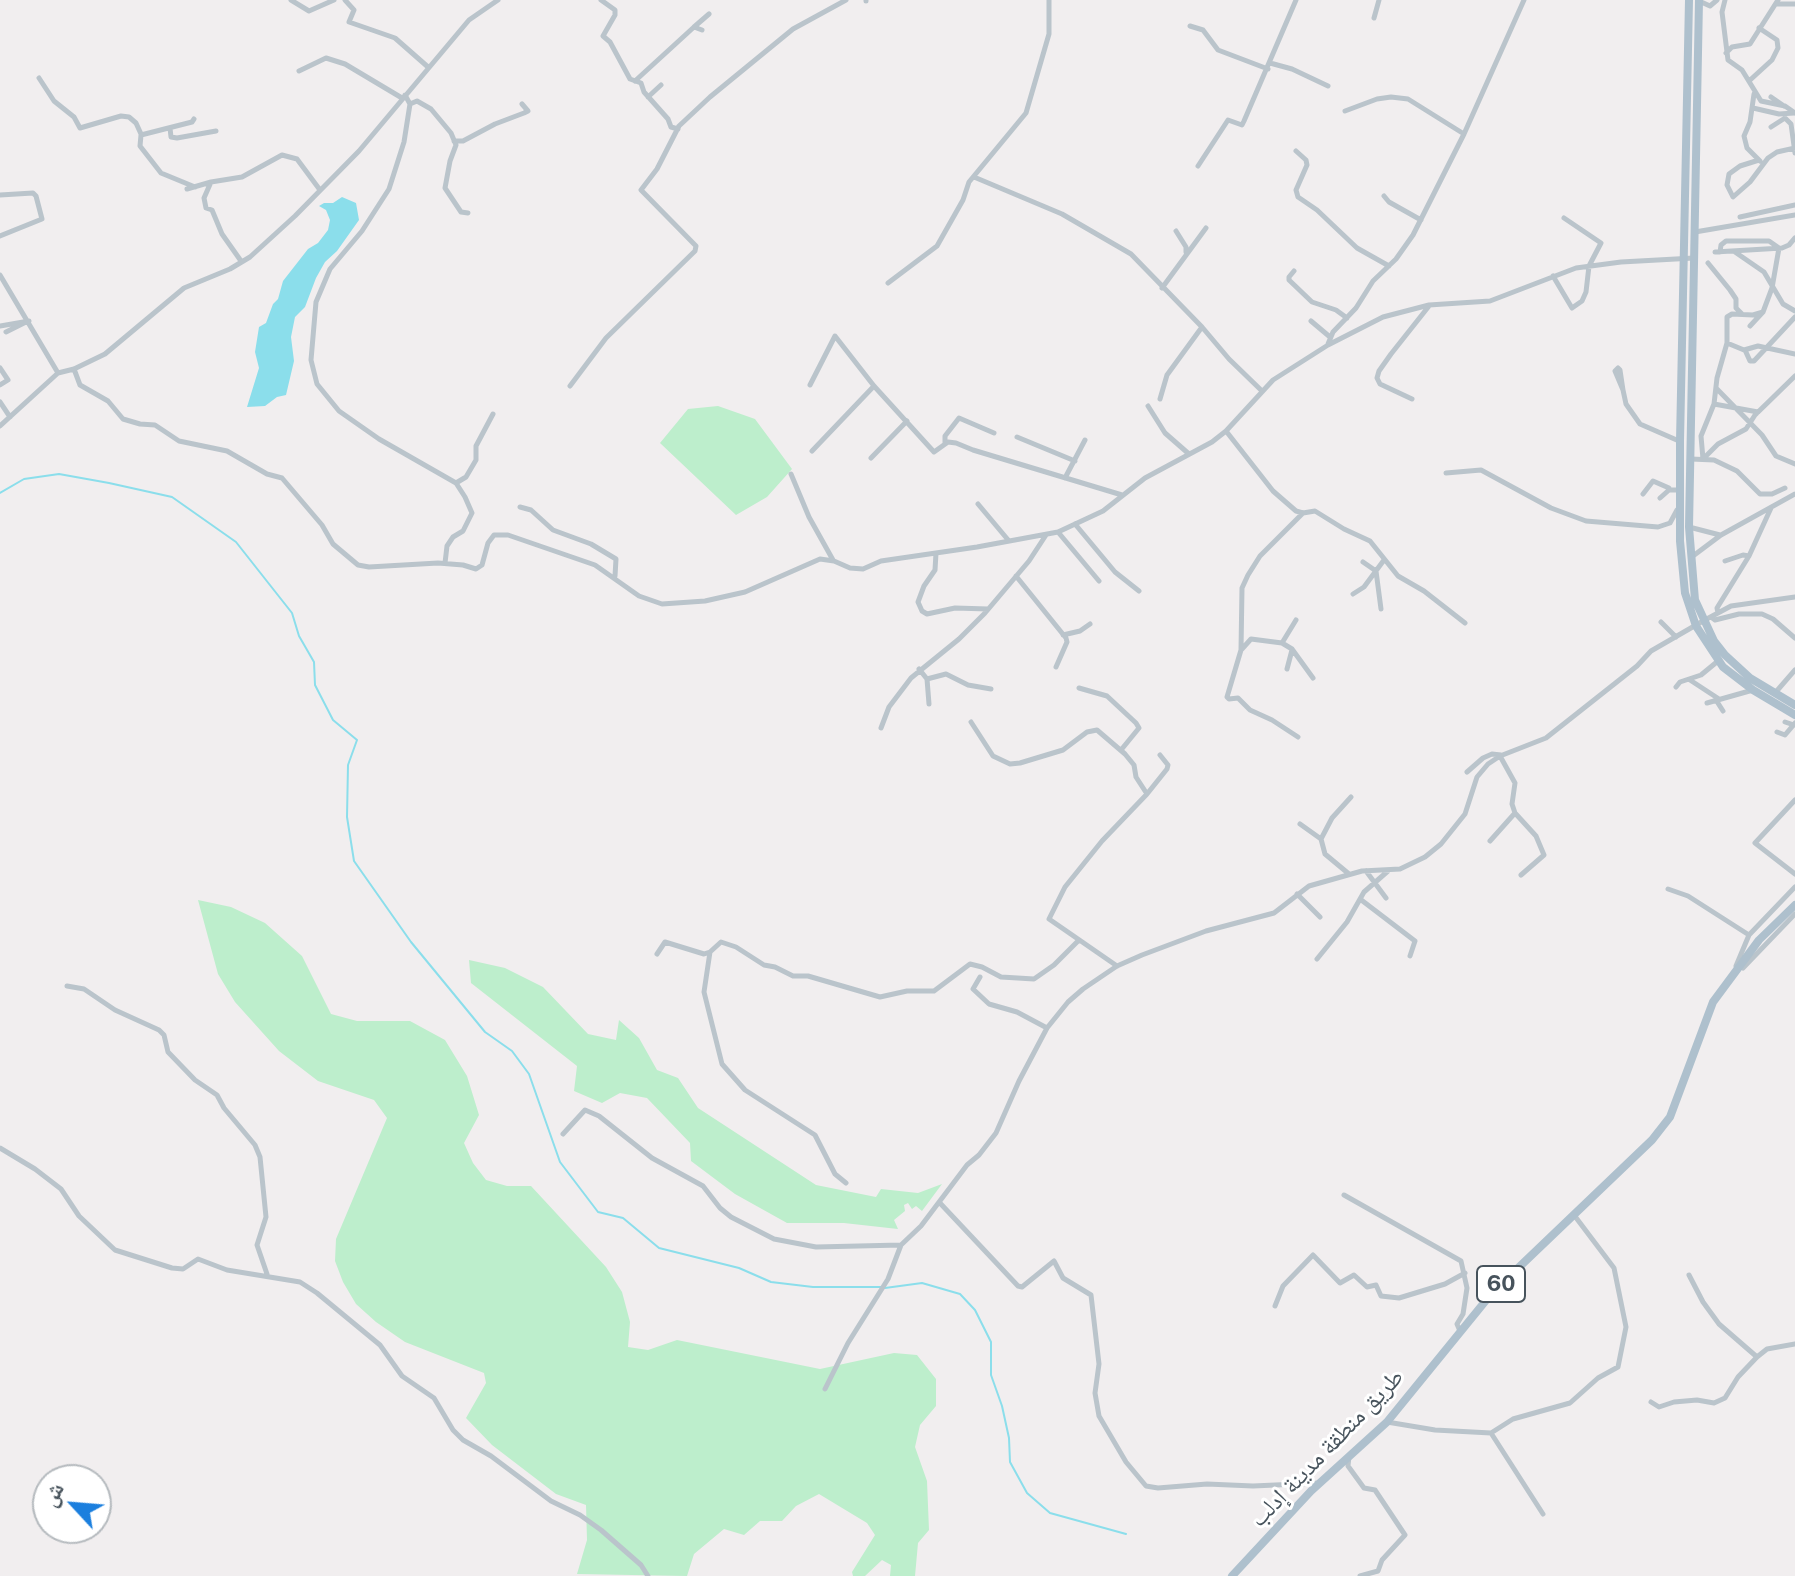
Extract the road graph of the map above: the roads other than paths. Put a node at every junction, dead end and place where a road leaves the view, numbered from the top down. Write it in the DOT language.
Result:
graph roads {
  1 [pos="291,0"];
  2 [pos="334,0"];
  3 [pos="345,0"];
  4 [pos="498,0"];
  5 [pos="601,0"];
  6 [pos="846,0"];
  7 [pos="1049,0"];
  8 [pos="1296,0"];
  9 [pos="1379,0"];
  10 [pos="1524,0"];
  11 [pos="1689,0"];
  12 [pos="1699,0"];
  13 [pos="1717,0"];
  14 [pos="1725,0"];
  15 [pos="1777,2"];
  16 [pos="1795,4"];
  17 [pos="709,14"];
  18 [pos="1374,18"];
  19 [pos="1190,26"];
  20 [pos="694,27"];
  21 [pos="1759,28"];
  22 [pos="702,30"];
  23 [pos="1726,54"];
  24 [pos="1269,66"];
  25 [pos="428,67"];
  26 [pos="299,71"];
  27 [pos="39,78"];
  28 [pos="635,81"];
  29 [pos="1749,81"];
  30 [pos="661,85"];
  31 [pos="1328,86"];
  32 [pos="1754,93"];
  33 [pos="403,97"];
  34 [pos="648,97"];
  35 [pos="1771,97"];
  36 [pos="410,104"];
  37 [pos="522,104"];
  38 [pos="1785,106"];
  39 [pos="1753,108"];
  40 [pos="1345,111"];
  41 [pos="1795,115"];
  42 [pos="1784,116"];
  43 [pos="194,119"];
  44 [pos="1771,127"];
  45 [pos="170,128"];
  46 [pos="678,129"];
  47 [pos="216,131"];
  48 [pos="141,134"];
  49 [pos="1464,134"];
  50 [pos="454,141"];
  51 [pos="1795,150"];
  52 [pos="1296,151"];
  53 [pos="1760,162"];
  54 [pos="1198,166"];
  55 [pos="974,177"];
  56 [pos="211,182"];
  57 [pos="195,187"];
  58 [pos="187,189"];
  59 [pos="320,190"];
  60 [pos="0,195"];
  61 [pos="1384,196"];
  62 [pos="1795,205"];
  63 [pos="468,213"];
  64 [pos="1795,215"];
  65 [pos="1740,217"];
  66 [pos="1564,218"];
  67 [pos="1421,220"];
  68 [pos="1206,228"];
  69 [pos="1176,231"];
  70 [pos="1695,232"];
  71 [pos="0,236"];
  72 [pos="1795,238"];
  73 [pos="1779,248"];
  74 [pos="1735,252"];
  75 [pos="1186,253"];
  76 [pos="1684,258"];
  77 [pos="1694,258"];
  78 [pos="241,261"];
  79 [pos="1708,263"];
  80 [pos="1389,266"];
  81 [pos="1589,266"];
  82 [pos="1294,271"];
  83 [pos="0,275"];
  84 [pos="1553,276"];
  85 [pos="888,283"];
  86 [pos="1162,288"];
  87 [pos="1772,288"];
  88 [pos="1429,305"];
  89 [pos="1763,312"];
  90 [pos="1795,314"];
  91 [pos="1743,315"];
  92 [pos="1347,318"];
  93 [pos="29,321"];
  94 [pos="1311,321"];
  95 [pos="0,326"];
  96 [pos="1750,326"];
  97 [pos="1202,327"];
  98 [pos="6,332"];
  99 [pos="1330,337"];
  100 [pos="1727,343"];
  101 [pos="1328,345"];
  102 [pos="1768,348"];
  103 [pos="1745,350"];
  104 [pos="1795,354"];
  105 [pos="0,368"];
  106 [pos="74,369"];
  107 [pos="58,373"];
  108 [pos="1795,376"];
  109 [pos="0,385"];
  110 [pos="810,385"];
  111 [pos="570,386"];
  112 [pos="874,386"];
  113 [pos="1716,388"];
  114 [pos="1623,390"];
  115 [pos="1262,391"];
  116 [pos="1160,399"];
  117 [pos="1412,399"];
  118 [pos="0,402"];
  119 [pos="1714,404"];
  120 [pos="1148,406"];
  121 [pos="1737,408"];
  122 [pos="1759,412"];
  123 [pos="493,414"];
  124 [pos="10,417"];
  125 [pos="907,421"];
  126 [pos="1750,423"];
  127 [pos="0,426"];
  128 [pos="1226,431"];
  129 [pos="994,433"];
  130 [pos="1017,437"];
  131 [pos="1085,440"];
  132 [pos="1680,441"];
  133 [pos="945,444"];
  134 [pos="812,451"];
  135 [pos="1189,454"];
  136 [pos="871,458"];
  137 [pos="1691,459"];
  138 [pos="1703,459"];
  139 [pos="1075,461"];
  140 [pos="1795,464"];
  141 [pos="1446,473"];
  142 [pos="791,474"];
  143 [pos="1065,478"];
  144 [pos="456,483"];
  145 [pos="1785,488"];
  146 [pos="1669,490"];
  147 [pos="1680,490"];
  148 [pos="1643,494"];
  149 [pos="1795,494"];
  150 [pos="1122,495"];
  151 [pos="1660,498"];
  152 [pos="1680,501"];
  153 [pos="978,504"];
  154 [pos="520,507"];
  155 [pos="1771,507"];
  156 [pos="1303,513"];
  157 [pos="1075,524"];
  158 [pos="1689,527"];
  159 [pos="1058,532"];
  160 [pos="1047,535"];
  161 [pos="1721,535"];
  162 [pos="1010,542"];
  163 [pos="936,553"];
  164 [pos="1749,556"];
  165 [pos="1384,560"];
  166 [pos="833,561"];
  167 [pos="1690,561"];
  168 [pos="1725,561"];
  169 [pos="1363,562"];
  170 [pos="445,564"];
  171 [pos="1376,571"];
  172 [pos="1016,576"];
  173 [pos="615,577"];
  174 [pos="1099,581"];
  175 [pos="1139,591"];
  176 [pos="1353,594"];
  177 [pos="1795,597"];
  178 [pos="1381,609"];
  179 [pos="988,610"];
  180 [pos="1718,613"];
  181 [pos="1296,620"];
  182 [pos="1703,621"];
  183 [pos="1661,622"];
  184 [pos="1465,623"];
  185 [pos="1090,624"];
  186 [pos="1063,635"];
  187 [pos="1676,637"];
  188 [pos="1795,638"];
  189 [pos="1282,643"];
  190 [pos="1292,649"];
  191 [pos="1241,650"];
  192 [pos="1718,661"];
  193 [pos="1056,667"];
  194 [pos="919,669"];
  195 [pos="1287,669"];
  196 [pos="1795,670"];
  197 [pos="1313,678"];
  198 [pos="927,679"];
  199 [pos="1690,680"];
  200 [pos="1676,687"];
  201 [pos="1079,688"];
  202 [pos="991,689"];
  203 [pos="1753,690"];
  204 [pos="1774,693"];
  205 [pos="1718,700"];
  206 [pos="1707,703"];
  207 [pos="929,704"];
  208 [pos="1795,705"];
  209 [pos="1723,711"];
  210 [pos="1795,721"];
  211 [pos="971,722"];
  212 [pos="1785,722"];
  213 [pos="881,728"];
  214 [pos="1777,732"];
  215 [pos="1298,737"];
  216 [pos="1121,750"];
  217 [pos="1160,755"];
  218 [pos="1501,756"];
  219 [pos="1467,772"];
  220 [pos="1147,794"];
  221 [pos="1351,797"];
  222 [pos="1795,800"];
  223 [pos="1515,813"];
  224 [pos="1300,824"];
  225 [pos="1321,839"];
  226 [pos="1490,841"];
  227 [pos="1366,871"];
  228 [pos="1388,871"];
  229 [pos="1795,874"];
  230 [pos="1349,875"];
  231 [pos="1521,875"];
  232 [pos="1372,883"];
  233 [pos="1795,887"];
  234 [pos="1668,889"];
  235 [pos="1297,894"];
  236 [pos="1386,898"];
  237 [pos="1795,898"];
  238 [pos="1360,899"];
  239 [pos="1795,905"];
  240 [pos="1795,914"];
  241 [pos="1320,917"];
  242 [pos="1749,935"];
  243 [pos="1079,940"];
  244 [pos="710,952"];
  245 [pos="657,954"];
  246 [pos="1410,956"];
  247 [pos="1317,959"];
  248 [pos="1117,966"];
  249 [pos="1735,971"];
  250 [pos="980,977"];
  251 [pos="67,986"];
  252 [pos="1047,1028"];
  253 [pos="563,1134"];
  254 [pos="0,1148"];
  255 [pos="846,1183"];
  256 [pos="1344,1195"];
  257 [pos="939,1202"];
  258 [pos="1574,1215"];
  259 [pos="901,1245"];
  260 [pos="1465,1273"];
  261 [pos="268,1275"];
  262 [pos="1689,1275"];
  263 [pos="1275,1306"];
  264 [pos="1461,1332"];
  265 [pos="1795,1344"];
  266 [pos="1757,1357"];
  267 [pos="825,1389"];
  268 [pos="1651,1402"];
  269 [pos="1387,1422"];
  270 [pos="1491,1433"];
  271 [pos="1349,1456"];
  272 [pos="1320,1483"];
  273 [pos="1543,1514"];
  274 [pos="648,1576"];
  275 [pos="1232,1576"];
  276 [pos="1360,1576"];
  1 -- 2 [label="street"];
  3 -- 25 [label="street"];
  4 -- 25 [label="street"];
  5 -- 28 [label="street"];
  6 -- 46 [label="street"];
  7 -- 55 [label="street"];
  8 -- 24 [label="street"];
  9 -- 18 [label="street"];
  10 -- 49 [label="street"];
  11 -- 76 [label="main road"];
  12 -- 13 [label="street"];
  12 -- 70 [label="main road"];
  14 -- 23 [label="street"];
  15 -- 16 [label="street"];
  15 -- 21 [label="street"];
  17 -- 20 [label="street"];
  19 -- 24 [label="street"];
  20 -- 22 [label="street"];
  20 -- 28 [label="street"];
  21 -- 23 [label="street"];
  21 -- 29 [label="street"];
  23 -- 29 [label="street"];
  24 -- 31 [label="street"];
  24 -- 54 [label="street"];
  25 -- 33 [label="street"];
  26 -- 33 [label="street"];
  27 -- 48 [label="street"];
  28 -- 34 [label="street"];
  29 -- 32 [label="street"];
  30 -- 34 [label="street"];
  32 -- 38 [label="street"];
  32 -- 39 [label="street"];
  33 -- 36 [label="street"];
  33 -- 59 [label="street"];
  34 -- 46 [label="street"];
  35 -- 38 [label="street"];
  36 -- 50 [label="street"];
  36 -- 144 [label="street"];
  37 -- 50 [label="street"];
  38 -- 41 [label="street"];
  39 -- 42 [label="street"];
  39 -- 53 [label="street"];
  40 -- 49 [label="street"];
  41 -- 42 [label="street"];
  42 -- 44 [label="street"];
  42 -- 51 [label="street"];
  43 -- 45 [label="street"];
  45 -- 47 [label="street"];
  45 -- 48 [label="street"];
  46 -- 111 [label="street"];
  48 -- 57 [label="street"];
  49 -- 67 [label="street"];
  50 -- 63 [label="street"];
  51 -- 53 [label="street"];
  52 -- 80 [label="street"];
  53 -- 53 [label="street"];
  55 -- 85 [label="street"];
  55 -- 86 [label="street"];
  56 -- 57 [label="street"];
  56 -- 59 [label="street"];
  56 -- 78 [label="street"];
  57 -- 58 [label="street"];
  59 -- 78 [label="street"];
  60 -- 71 [label="street"];
  61 -- 67 [label="street"];
  62 -- 65 [label="street"];
  64 -- 70 [label="street"];
  66 -- 81 [label="street"];
  67 -- 80 [label="street"];
  68 -- 75 [label="street"];
  69 -- 75 [label="street"];
  70 -- 77 [label="main road"];
  72 -- 73 [label="street"];
  73 -- 74 [label="street"];
  73 -- 74 [label="street"];
  73 -- 87 [label="street"];
  74 -- 87 [label="street"];
  75 -- 86 [label="street"];
  76 -- 77 [label="street"];
  76 -- 81 [label="street"];
  76 -- 132 [label="main road"];
  77 -- 137 [label="main road"];
  78 -- 106 [label="street"];
  79 -- 91 [label="street"];
  80 -- 92 [label="street"];
  81 -- 84 [label="street"];
  81 -- 84 [label="street"];
  82 -- 92 [label="street"];
  83 -- 93 [label="street"];
  84 -- 88 [label="street"];
  86 -- 97 [label="street"];
  87 -- 89 [label="street"];
  87 -- 90 [label="street"];
  88 -- 101 [label="street"];
  88 -- 117 [label="street"];
  89 -- 91 [label="street"];
  89 -- 96 [label="street"];
  90 -- 102 [label="street"];
  91 -- 100 [label="street"];
  92 -- 99 [label="street"];
  93 -- 95 [label="street"];
  93 -- 98 [label="street"];
  93 -- 107 [label="street"];
  94 -- 99 [label="street"];
  97 -- 115 [label="street"];
  97 -- 116 [label="street"];
  99 -- 101 [label="street"];
  100 -- 103 [label="street"];
  100 -- 113 [label="street"];
  101 -- 115 [label="street"];
  102 -- 103 [label="street"];
  102 -- 103 [label="street"];
  102 -- 104 [label="street"];
  105 -- 109 [label="street"];
  106 -- 107 [label="street"];
  106 -- 170 [label="street"];
  107 -- 124 [label="street"];
  108 -- 122 [label="street"];
  110 -- 112 [label="street"];
  112 -- 125 [label="street"];
  112 -- 134 [label="street"];
  113 -- 119 [label="street"];
  113 -- 121 [label="street"];
  114 -- 132 [label="street"];
  115 -- 128 [label="street"];
  118 -- 124 [label="street"];
  119 -- 121 [label="street"];
  119 -- 138 [label="street"];
  120 -- 135 [label="street"];
  121 -- 122 [label="street"];
  121 -- 126 [label="street"];
  122 -- 126 [label="street"];
  123 -- 144 [label="street"];
  124 -- 127 [label="street"];
  125 -- 133 [label="street"];
  125 -- 136 [label="street"];
  126 -- 138 [label="street"];
  126 -- 140 [label="street"];
  128 -- 135 [label="street"];
  128 -- 156 [label="street"];
  129 -- 133 [label="street"];
  130 -- 139 [label="street"];
  131 -- 139 [label="street"];
  132 -- 147 [label="main road"];
  133 -- 143 [label="street"];
  135 -- 150 [label="street"];
  137 -- 138 [label="street"];
  137 -- 158 [label="main road"];
  138 -- 145 [label="street"];
  139 -- 143 [label="street"];
  141 -- 152 [label="street"];
  142 -- 166 [label="street"];
  143 -- 150 [label="street"];
  144 -- 170 [label="street"];
  146 -- 147 [label="street"];
  146 -- 148 [label="street"];
  146 -- 151 [label="street"];
  147 -- 152 [label="main road"];
  149 -- 155 [label="street"];
  150 -- 157 [label="street"];
  152 -- 182 [label="main road"];
  153 -- 162 [label="street"];
  154 -- 173 [label="street"];
  155 -- 161 [label="street"];
  155 -- 164 [label="street"];
  156 -- 165 [label="street"];
  156 -- 191 [label="street"];
  157 -- 159 [label="street"];
  157 -- 175 [label="street"];
  158 -- 161 [label="street"];
  158 -- 167 [label="main road"];
  159 -- 160 [label="street"];
  159 -- 174 [label="street"];
  160 -- 162 [label="street"];
  160 -- 172 [label="street"];
  161 -- 167 [label="street"];
  162 -- 163 [label="street"];
  163 -- 166 [label="street"];
  163 -- 179 [label="street"];
  164 -- 168 [label="street"];
  164 -- 180 [label="street"];
  165 -- 171 [label="street"];
  165 -- 184 [label="street"];
  166 -- 173 [label="street"];
  167 -- 182 [label="main road"];
  169 -- 171 [label="street"];
  170 -- 173 [label="street"];
  171 -- 176 [label="street"];
  171 -- 178 [label="street"];
  172 -- 179 [label="street"];
  172 -- 186 [label="street"];
  177 -- 180 [label="street"];
  179 -- 194 [label="street"];
  180 -- 182 [label="street"];
  181 -- 189 [label="street"];
  182 -- 187 [label="street"];
  182 -- 188 [label="street"];
  182 -- 192 [label="main road"];
  182 -- 204 [label="main road"];
  183 -- 187 [label="street"];
  185 -- 186 [label="street"];
  186 -- 193 [label="street"];
  187 -- 218 [label="street"];
  189 -- 190 [label="street"];
  189 -- 191 [label="street"];
  190 -- 195 [label="street"];
  190 -- 197 [label="street"];
  191 -- 215 [label="street"];
  192 -- 199 [label="street"];
  192 -- 203 [label="main road"];
  194 -- 198 [label="street"];
  194 -- 213 [label="street"];
  196 -- 204 [label="street"];
  198 -- 202 [label="street"];
  198 -- 207 [label="street"];
  199 -- 200 [label="street"];
  199 -- 205 [label="street"];
  201 -- 216 [label="street"];
  203 -- 205 [label="street"];
  203 -- 210 [label="main road"];
  204 -- 208 [label="main road"];
  205 -- 206 [label="street"];
  205 -- 209 [label="street"];
  210 -- 212 [label="street"];
  210 -- 214 [label="street"];
  211 -- 216 [label="street"];
  216 -- 220 [label="street"];
  217 -- 220 [label="street"];
  218 -- 219 [label="street"];
  218 -- 223 [label="street"];
  218 -- 228 [label="street"];
  220 -- 243 [label="street"];
  221 -- 225 [label="street"];
  222 -- 229 [label="street"];
  223 -- 226 [label="street"];
  223 -- 231 [label="street"];
  224 -- 225 [label="street"];
  225 -- 230 [label="street"];
  227 -- 228 [label="street"];
  227 -- 230 [label="street"];
  227 -- 232 [label="street"];
  228 -- 232 [label="street"];
  230 -- 235 [label="street"];
  232 -- 236 [label="street"];
  232 -- 238 [label="street"];
  233 -- 242 [label="street"];
  234 -- 242 [label="street"];
  235 -- 241 [label="street"];
  235 -- 248 [label="street"];
  237 -- 249 [label="main road, طريق منطقة مدينة إدلب"];
  238 -- 246 [label="street"];
  238 -- 247 [label="street"];
  239 -- 249 [label="main road, طريق منطقة مدينة إدلب"];
  240 -- 249 [label="street"];
  242 -- 249 [label="street"];
  243 -- 244 [label="street"];
  243 -- 248 [label="street"];
  244 -- 245 [label="street"];
  244 -- 255 [label="street"];
  248 -- 252 [label="street"];
  249 -- 258 [label="main road, طريق منطقة مدينة إدلب / 60"];
  250 -- 252 [label="street"];
  251 -- 261 [label="street"];
  252 -- 257 [label="street"];
  253 -- 259 [label="street"];
  254 -- 261 [label="street"];
  256 -- 260 [label="street"];
  257 -- 259 [label="street"];
  257 -- 272 [label="street"];
  258 -- 264 [label="main road, طريق منطقة مدينة إدلب / 60"];
  258 -- 270 [label="street"];
  259 -- 267 [label="street"];
  260 -- 263 [label="street"];
  260 -- 264 [label="street"];
  261 -- 274 [label="street"];
  262 -- 266 [label="street"];
  264 -- 269 [label="main road, طريق منطقة مدينة إدلب / 60"];
  265 -- 266 [label="street"];
  266 -- 268 [label="street"];
  269 -- 270 [label="street"];
  269 -- 271 [label="main road, طريق منطقة مدينة إدلب / 60"];
  270 -- 273 [label="street"];
  271 -- 272 [label="main road, طريق منطقة مدينة إدلب / 60"];
  271 -- 276 [label="street"];
  272 -- 275 [label="main road, طريق منطقة مدينة إدلب / 60"];
}
